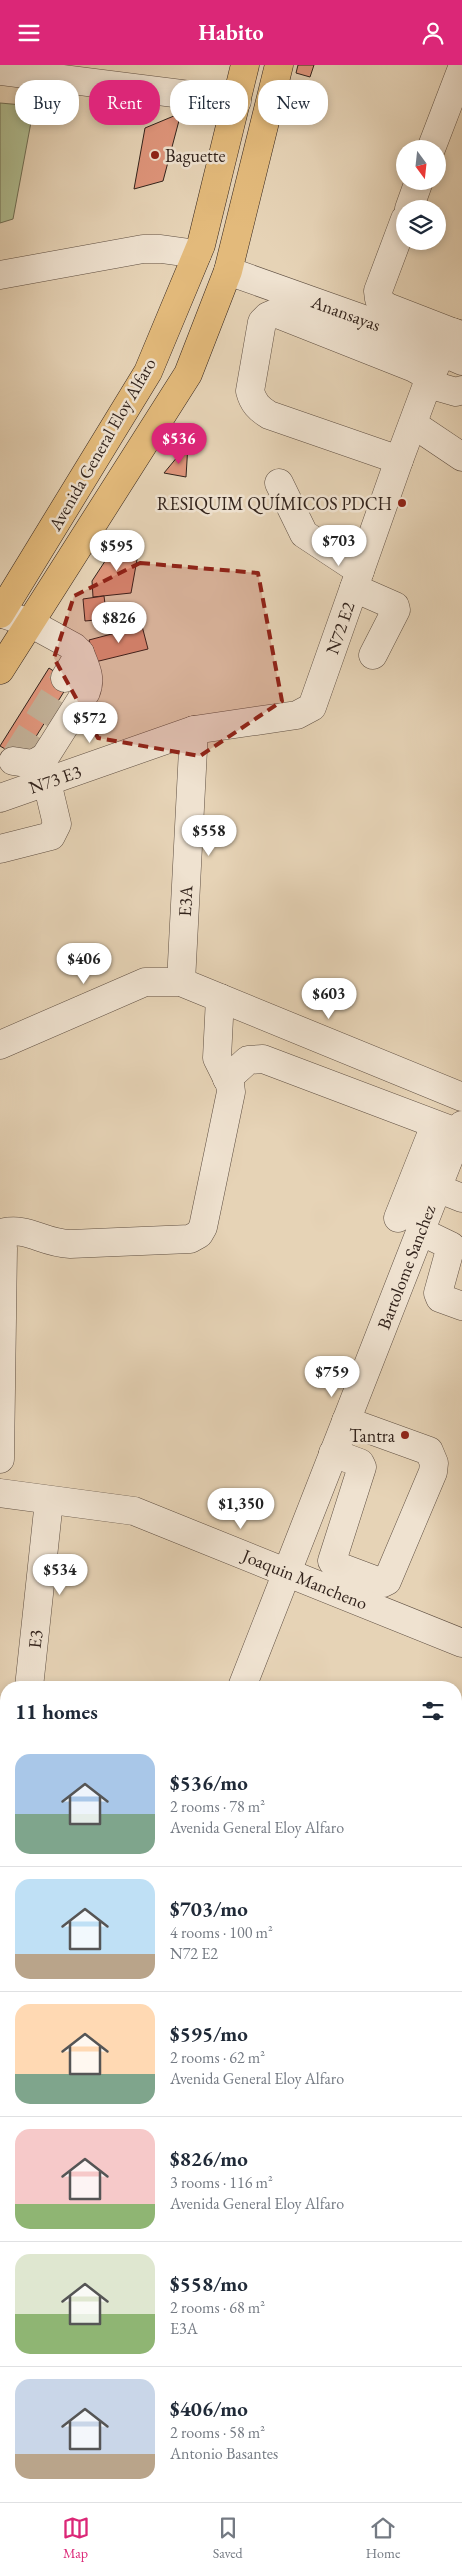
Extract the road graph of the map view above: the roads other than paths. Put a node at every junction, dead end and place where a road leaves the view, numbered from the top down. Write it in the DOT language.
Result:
graph roads {
  1 [pos="245,65"];
  2 [pos="279,65"];
  3 [pos="462,68"];
  4 [pos="0,71"];
  5 [pos="242,80"];
  6 [pos="170,93"];
  7 [pos="231,125"];
  8 [pos="434,140"];
  9 [pos="396,243"];
  10 [pos="197,254"];
  11 [pos="228,271"];
  12 [pos="0,275"];
  13 [pos="381,315"];
  14 [pos="454,345"];
  15 [pos="429,381"];
  16 [pos="462,390"];
  17 [pos="413,424"];
  18 [pos="462,457"];
  19 [pos="399,460"];
  20 [pos="279,483"];
  21 [pos="357,579"];
  22 [pos="0,613"];
  23 [pos="30,623"];
  24 [pos="80,653"];
  25 [pos="373,655"];
  26 [pos="0,670"];
  27 [pos="66,678"];
  28 [pos="194,730"];
  29 [pos="10,756"];
  30 [pos="47,782"];
  31 [pos="0,798"];
  32 [pos="0,849"];
  33 [pos="180,982"];
  34 [pos="220,998"];
  35 [pos="0,1045"];
  36 [pos="227,1079"];
  37 [pos="462,1097"];
  38 [pos="452,1128"];
  39 [pos="437,1188"];
  40 [pos="462,1198"];
  41 [pos="409,1225"];
  42 [pos="2,1241"];
  43 [pos="457,1248"];
  44 [pos="462,1306"];
  45 [pos="346,1421"];
  46 [pos="333,1453"];
  47 [pos="0,1459"];
  48 [pos="0,1493"];
  49 [pos="49,1501"];
  50 [pos="286,1572"];
  51 [pos="462,1643"];
  52 [pos="30,1681"];
  53 [pos="244,1681"];
  1 -- 5 [label="main road, Avenida General Eloy Alfaro"];
  2 -- 11 [label="main road, Avenida General Eloy Alfaro"];
  3 -- 8 [label="street"];
  4 -- 6 [label="street"];
  7 -- 10 [label="main road, Avenida General Eloy Alfaro"];
  9 -- 13 [label="street"];
  10 -- 12 [label="street"];
  10 -- 22 [label="main road, Avenida General Eloy Alfaro"];
  11 -- 13 [label="street, Anansayas"];
  11 -- 23 [label="main road, Avenida General Eloy Alfaro"];
  13 -- 14 [label="street, Anansayas"];
  14 -- 15 [label="street, N72 E2"];
  15 -- 16 [label="street"];
  15 -- 17 [label="street, N72 E2"];
  15 -- 19 [label="street"];
  17 -- 18 [label="street"];
  17 -- 19 [label="street, N72 E2"];
  19 -- 21 [label="street, N72 E2"];
  20 -- 21 [label="street"];
  21 -- 25 [label="street"];
  21 -- 28 [label="street, N72 E2"];
  22 -- 23 [label="street"];
  23 -- 24 [label="street"];
  23 -- 26 [label="main road, Avenida General Eloy Alfaro"];
  24 -- 27 [label="street"];
  24 -- 29 [label="street"];
  28 -- 30 [label="street, N73 E3"];
  28 -- 33 [label="street, E3A"];
  30 -- 31 [label="street, N73 E3"];
  30 -- 32 [label="street"];
  33 -- 34 [label="street"];
  33 -- 35 [label="street"];
  34 -- 36 [label="street"];
  34 -- 37 [label="street"];
  36 -- 38 [label="street"];
  36 -- 42 [label="street"];
  38 -- 39 [label="street, Bartolome Sanchez"];
  38 -- 41 [label="street"];
  39 -- 40 [label="street"];
  39 -- 41 [label="street, Bartolome Sanchez"];
  41 -- 43 [label="street"];
  41 -- 45 [label="street, Bartolome Sanchez"];
  42 -- 47 [label="street"];
  43 -- 44 [label="street"];
  45 -- 46 [label="street, Bartolome Sanchez"];
  45 -- 46 [label="street"];
  46 -- 50 [label="street, Bartolome Sanchez"];
  48 -- 49 [label="street, Joaquin Mancheno"];
  49 -- 50 [label="street, Joaquin Mancheno"];
  49 -- 52 [label="street, E3"];
  50 -- 51 [label="street, Joaquin Mancheno"];
  50 -- 53 [label="street, Bartolome Sanchez"];
}
